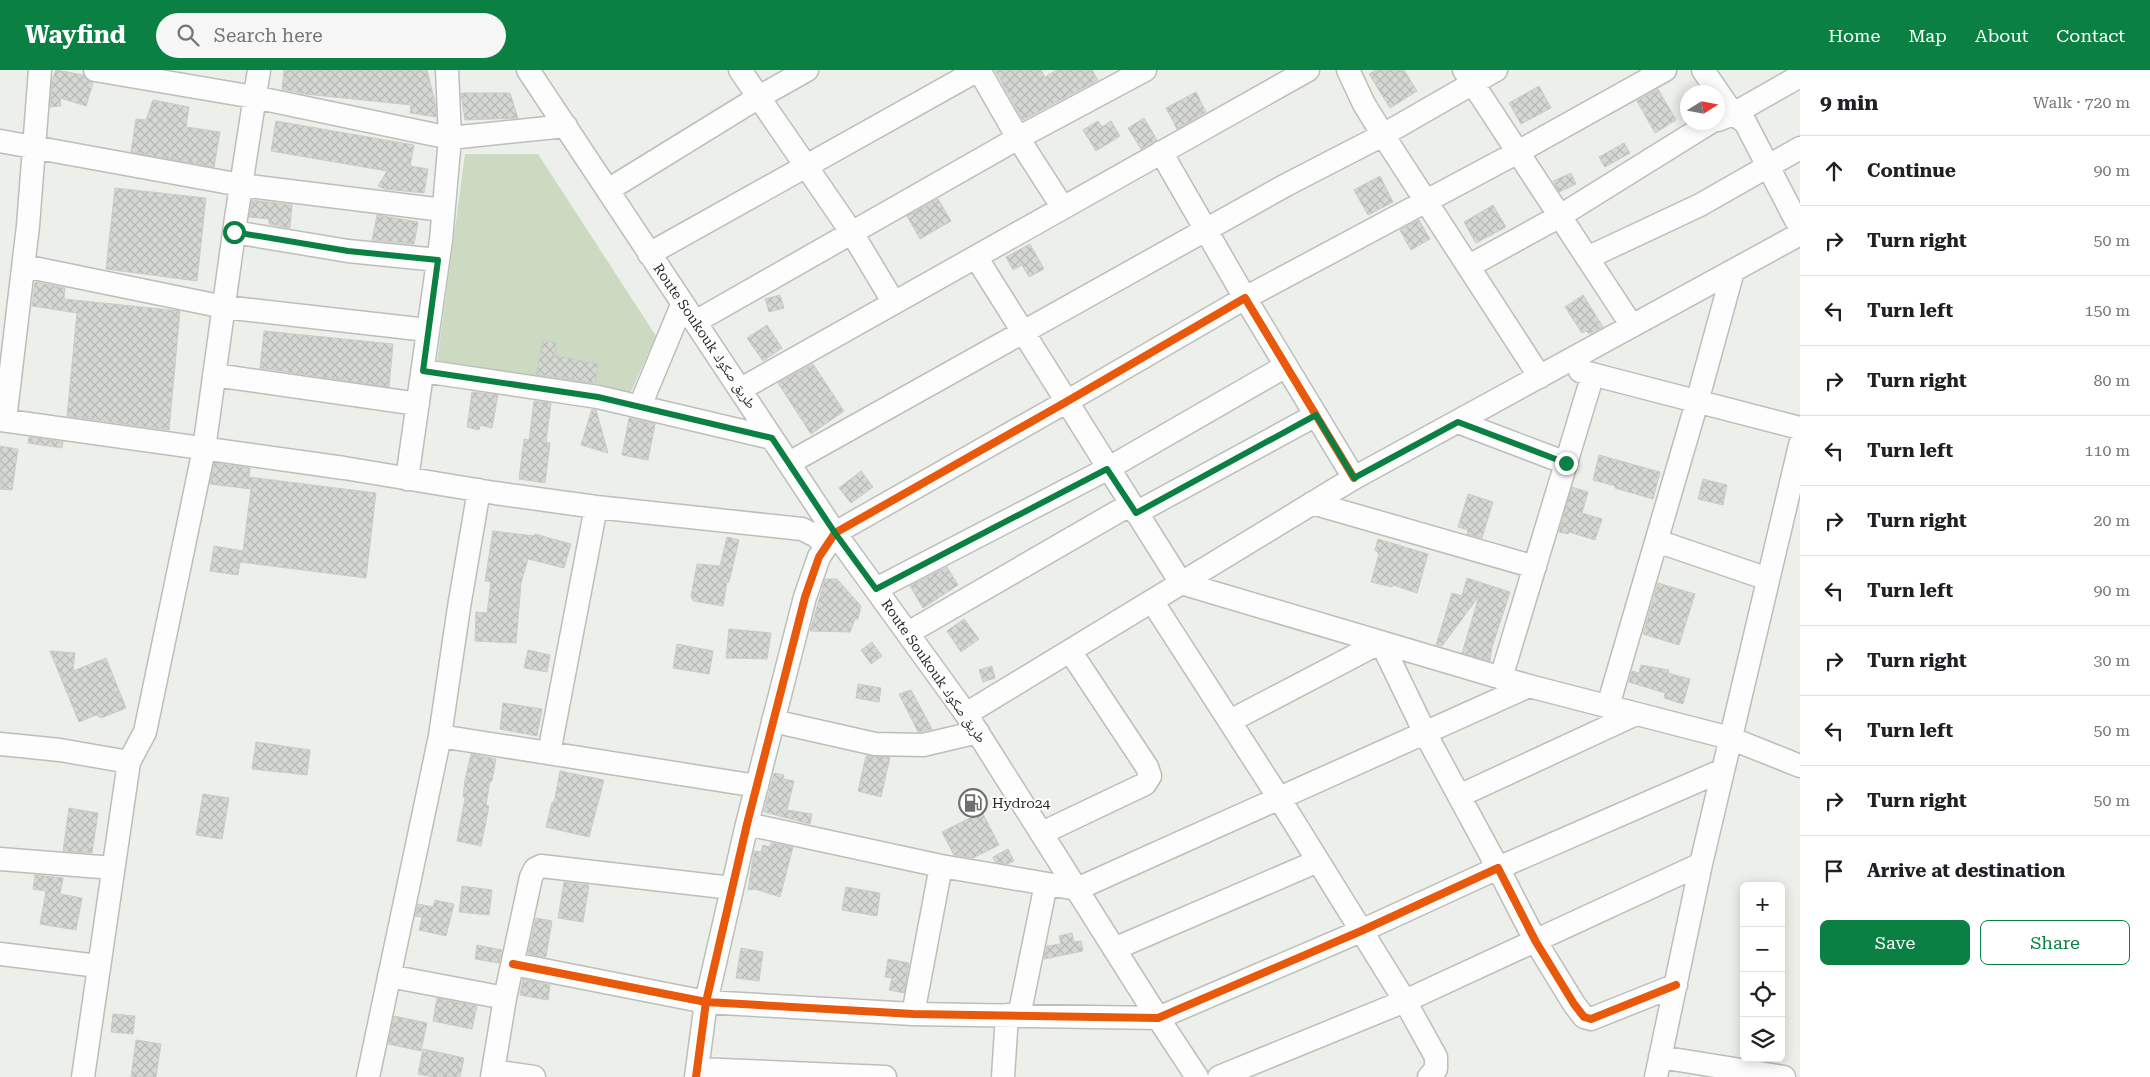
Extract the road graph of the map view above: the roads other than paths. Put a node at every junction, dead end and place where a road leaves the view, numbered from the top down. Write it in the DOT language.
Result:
graph roads {
  1 [pos="40,70"];
  2 [pos="95,70"];
  3 [pos="260,70"];
  4 [pos="447,70"];
  5 [pos="528,70"];
  6 [pos="740,70"];
  7 [pos="807,70"];
  8 [pos="978,70"];
  9 [pos="1144,70"];
  10 [pos="1308,70"];
  11 [pos="1348,70"];
  12 [pos="1496,70"];
  13 [pos="1665,70"];
  14 [pos="1703,70"];
  15 [pos="1800,76"];
  16 [pos="1469,77"];
  17 [pos="1710,85"];
  18 [pos="254,97"];
  19 [pos="759,97"];
  20 [pos="1725,117"];
  21 [pos="566,126"];
  22 [pos="1698,130"];
  23 [pos="1383,135"];
  24 [pos="450,138"];
  25 [pos="1018,138"];
  26 [pos="0,141"];
  27 [pos="35,146"];
  28 [pos="1800,148"];
  29 [pos="1162,152"];
  30 [pos="1518,152"];
  31 [pos="806,166"];
  32 [pos="1767,167"];
  33 [pos="241,185"];
  34 [pos="608,190"];
  35 [pos="1426,200"];
  36 [pos="1063,208"];
  37 [pos="443,210"];
  38 [pos="1560,216"];
  39 [pos="1800,228"];
  40 [pos="1206,230"];
  41 [pos="234,232"];
  42 [pos="852,233"];
  43 [pos="1800,234"];
  44 [pos="649,254"];
  45 [pos="976,257"];
  46 [pos="1587,258"];
  47 [pos="438,260"];
  48 [pos="24,266"];
  49 [pos="1468,266"];
  50 [pos="1733,271"];
  51 [pos="1245,298"];
  52 [pos="10,301"];
  53 [pos="894,303"];
  54 [pos="224,307"];
  55 [pos="689,313"];
  56 [pos="1632,326"];
  57 [pos="427,330"];
  58 [pos="1023,333"];
  59 [pos="1286,366"];
  60 [pos="1560,366"];
  61 [pos="423,371"];
  62 [pos="1593,374"];
  63 [pos="214,375"];
  64 [pos="1540,376"];
  65 [pos="741,389"];
  66 [pos="1066,402"];
  67 [pos="1697,402"];
  68 [pos="418,404"];
  69 [pos="640,406"];
  70 [pos="1316,415"];
  71 [pos="3,420"];
  72 [pos="1458,422"];
  73 [pos="1800,428"];
  74 [pos="772,438"];
  75 [pos="1800,445"];
  76 [pos="204,449"];
  77 [pos="789,463"];
  78 [pos="1566,463"];
  79 [pos="1107,469"];
  80 [pos="407,478"];
  81 [pos="1354,478"];
  82 [pos="479,490"];
  83 [pos="1312,502"];
  84 [pos="596,506"];
  85 [pos="1134,508"];
  86 [pos="830,539"];
  87 [pos="1657,541"];
  88 [pos="1535,567"];
  89 [pos="1768,579"];
  90 [pos="1181,583"];
  91 [pos="876,589"];
  92 [pos="1152,601"];
  93 [pos="908,633"];
  94 [pos="1381,642"];
  95 [pos="1070,651"];
  96 [pos="1501,678"];
  97 [pos="1529,686"];
  98 [pos="1608,706"];
  99 [pos="1636,714"];
  100 [pos="773,721"];
  101 [pos="1230,721"];
  102 [pos="972,723"];
  103 [pos="1425,733"];
  104 [pos="440,736"];
  105 [pos="1730,738"];
  106 [pos="0,744"];
  107 [pos="549,753"];
  108 [pos="129,762"];
  109 [pos="1800,766"];
  110 [pos="1723,770"];
  111 [pos="757,786"];
  112 [pos="1459,796"];
  113 [pos="1279,798"];
  114 [pos="747,824"];
  115 [pos="1042,833"];
  116 [pos="0,859"];
  117 [pos="1318,861"];
  118 [pos="1701,864"];
  119 [pos="941,866"];
  120 [pos="113,868"];
  121 [pos="1498,868"];
  122 [pos="1046,884"];
  123 [pos="732,888"];
  124 [pos="1077,889"];
  125 [pos="1361,931"];
  126 [pos="1536,942"];
  127 [pos="1114,949"];
  128 [pos="0,954"];
  129 [pos="513,964"];
  130 [pos="98,966"];
  131 [pos="389,976"];
  132 [pos="1676,985"];
  133 [pos="505,998"];
  134 [pos="1405,1001"];
  135 [pos="706,1002"];
  136 [pos="913,1014"];
  137 [pos="1013,1016"];
  138 [pos="1158,1018"];
  139 [pos="1658,1067"];
  140 [pos="696,1073"];
  141 [pos="493,1074"];
  142 [pos="83,1077"];
  143 [pos="370,1077"];
  144 [pos="534,1077"];
  145 [pos="885,1077"];
  146 [pos="1003,1077"];
  147 [pos="1197,1077"];
  148 [pos="1219,1077"];
  149 [pos="1428,1077"];
  150 [pos="1784,1077"];
  1 -- 27 [label="street"];
  2 -- 18 [label="street"];
  3 -- 18 [label="street"];
  4 -- 24 [label="street"];
  5 -- 21 [label="street, Route Soukouk طريق صكوك"];
  6 -- 19 [label="street"];
  7 -- 19 [label="street"];
  8 -- 25 [label="street"];
  8 -- 31 [label="street"];
  9 -- 25 [label="street"];
  10 -- 29 [label="street"];
  11 -- 23 [label="street"];
  12 -- 16 [label="street"];
  13 -- 30 [label="street"];
  14 -- 17 [label="street"];
  15 -- 20 [label="street"];
  16 -- 23 [label="street"];
  16 -- 30 [label="street"];
  18 -- 24 [label="street"];
  18 -- 33 [label="street"];
  19 -- 31 [label="street"];
  19 -- 34 [label="street"];
  20 -- 32 [label="street"];
  21 -- 24 [label="street"];
  21 -- 34 [label="street, Route Soukouk طريق صكوك"];
  22 -- 38 [label="street"];
  23 -- 35 [label="street"];
  23 -- 40 [label="street"];
  24 -- 37 [label="street"];
  25 -- 36 [label="street"];
  25 -- 42 [label="street"];
  26 -- 27 [label="street"];
  27 -- 33 [label="street"];
  27 -- 48 [label="street"];
  28 -- 32 [label="street"];
  29 -- 36 [label="street"];
  29 -- 40 [label="street"];
  30 -- 35 [label="street"];
  30 -- 38 [label="street"];
  31 -- 42 [label="street"];
  31 -- 44 [label="street"];
  32 -- 39 [label="street"];
  32 -- 46 [label="street"];
  33 -- 37 [label="street"];
  33 -- 41 [label="street"];
  34 -- 44 [label="street, Route Soukouk طريق صكوك"];
  35 -- 49 [label="street"];
  35 -- 51 [label="street"];
  36 -- 45 [label="street"];
  37 -- 47 [label="street"];
  38 -- 46 [label="street"];
  38 -- 49 [label="street"];
  40 -- 51 [label="street"];
  40 -- 58 [label="street"];
  41 -- 47 [label="street"];
  41 -- 54 [label="street"];
  42 -- 53 [label="street"];
  42 -- 55 [label="street"];
  43 -- 50 [label="street"];
  44 -- 55 [label="street, Route Soukouk طريق صكوك"];
  45 -- 53 [label="street"];
  45 -- 58 [label="street"];
  46 -- 56 [label="street"];
  47 -- 57 [label="street"];
  48 -- 52 [label="street"];
  48 -- 54 [label="street"];
  49 -- 64 [label="street"];
  50 -- 56 [label="street"];
  50 -- 67 [label="street"];
  51 -- 59 [label="street"];
  51 -- 66 [label="street"];
  52 -- 71 [label="street"];
  53 -- 65 [label="street"];
  54 -- 57 [label="street"];
  54 -- 63 [label="street"];
  55 -- 65 [label="street, Route Soukouk طريق صكوك"];
  55 -- 69 [label="street"];
  56 -- 60 [label="street"];
  57 -- 61 [label="street"];
  58 -- 66 [label="street"];
  58 -- 77 [label="street"];
  59 -- 70 [label="street"];
  59 -- 79 [label="street"];
  60 -- 62 [label="street"];
  60 -- 64 [label="street"];
  61 -- 68 [label="street"];
  61 -- 69 [label="street"];
  62 -- 67 [label="street"];
  62 -- 78 [label="street"];
  63 -- 68 [label="street"];
  63 -- 76 [label="street"];
  64 -- 72 [label="street"];
  65 -- 74 [label="street, Route Soukouk طريق صكوك"];
  66 -- 79 [label="street"];
  66 -- 86 [label="street"];
  67 -- 73 [label="street"];
  67 -- 87 [label="street"];
  68 -- 80 [label="street"];
  69 -- 74 [label="street"];
  70 -- 81 [label="street"];
  70 -- 85 [label="street"];
  71 -- 76 [label="street"];
  72 -- 78 [label="street"];
  72 -- 81 [label="street"];
  74 -- 77 [label="street, Route Soukouk طريق صكوك"];
  75 -- 89 [label="street"];
  76 -- 80 [label="street"];
  76 -- 108 [label="street"];
  77 -- 86 [label="street, Route Soukouk طريق صكوك"];
  78 -- 88 [label="street"];
  79 -- 85 [label="street"];
  79 -- 91 [label="street"];
  80 -- 82 [label="street"];
  81 -- 83 [label="street"];
  82 -- 84 [label="street"];
  82 -- 104 [label="street"];
  83 -- 88 [label="street"];
  83 -- 90 [label="street"];
  84 -- 86 [label="street"];
  84 -- 107 [label="street"];
  85 -- 90 [label="street"];
  85 -- 93 [label="street"];
  86 -- 91 [label="street, Route Soukouk طريق صكوك"];
  86 -- 100 [label="street"];
  87 -- 89 [label="street"];
  87 -- 98 [label="street"];
  88 -- 96 [label="street"];
  89 -- 105 [label="street"];
  90 -- 92 [label="street"];
  90 -- 94 [label="street"];
  91 -- 93 [label="street, Route Soukouk طريق صكوك"];
  92 -- 95 [label="street"];
  92 -- 101 [label="street"];
  93 -- 102 [label="street, Route Soukouk طريق صكوك"];
  94 -- 96 [label="street"];
  94 -- 101 [label="street"];
  94 -- 103 [label="street"];
  95 -- 102 [label="street"];
  95 -- 115 [label="street"];
  96 -- 97 [label="street"];
  97 -- 98 [label="street"];
  97 -- 103 [label="street"];
  98 -- 99 [label="street"];
  99 -- 105 [label="street"];
  99 -- 112 [label="street"];
  100 -- 102 [label="street"];
  100 -- 111 [label="street"];
  101 -- 113 [label="street"];
  102 -- 115 [label="street, Route Soukouk طريق صكوك"];
  103 -- 112 [label="street"];
  103 -- 113 [label="street"];
  104 -- 107 [label="street"];
  104 -- 131 [label="street"];
  105 -- 109 [label="street"];
  105 -- 110 [label="street"];
  106 -- 108 [label="street"];
  107 -- 111 [label="street"];
  108 -- 120 [label="street"];
  110 -- 118 [label="street"];
  110 -- 121 [label="street"];
  111 -- 114 [label="street"];
  112 -- 121 [label="street"];
  113 -- 117 [label="street"];
  113 -- 124 [label="street"];
  114 -- 119 [label="street"];
  114 -- 123 [label="street"];
  115 -- 124 [label="street, Route Soukouk طريق صكوك"];
  116 -- 120 [label="street"];
  117 -- 125 [label="street"];
  117 -- 127 [label="street"];
  118 -- 126 [label="street"];
  118 -- 132 [label="street"];
  119 -- 122 [label="street"];
  119 -- 136 [label="street"];
  120 -- 130 [label="street"];
  121 -- 125 [label="street"];
  121 -- 126 [label="street"];
  122 -- 124 [label="street"];
  122 -- 137 [label="street"];
  123 -- 129 [label="street"];
  123 -- 135 [label="street"];
  124 -- 127 [label="street, Route Soukouk طريق صكوك"];
  125 -- 134 [label="street"];
  125 -- 138 [label="street"];
  126 -- 132 [label="street"];
  126 -- 134 [label="street"];
  127 -- 138 [label="street, Route Soukouk طريق صكوك"];
  128 -- 130 [label="street"];
  129 -- 133 [label="street"];
  129 -- 135 [label="street"];
  130 -- 142 [label="street"];
  131 -- 133 [label="street"];
  131 -- 143 [label="street"];
  132 -- 139 [label="street"];
  133 -- 141 [label="street"];
  134 -- 148 [label="street"];
  134 -- 149 [label="street"];
  135 -- 136 [label="street"];
  135 -- 140 [label="street"];
  136 -- 137 [label="street"];
  137 -- 138 [label="street"];
  137 -- 146 [label="street"];
  138 -- 147 [label="street, Route Soukouk طريق صكوك"];
  139 -- 150 [label="street"];
  140 -- 145 [label="street"];
  141 -- 144 [label="street"];
}
